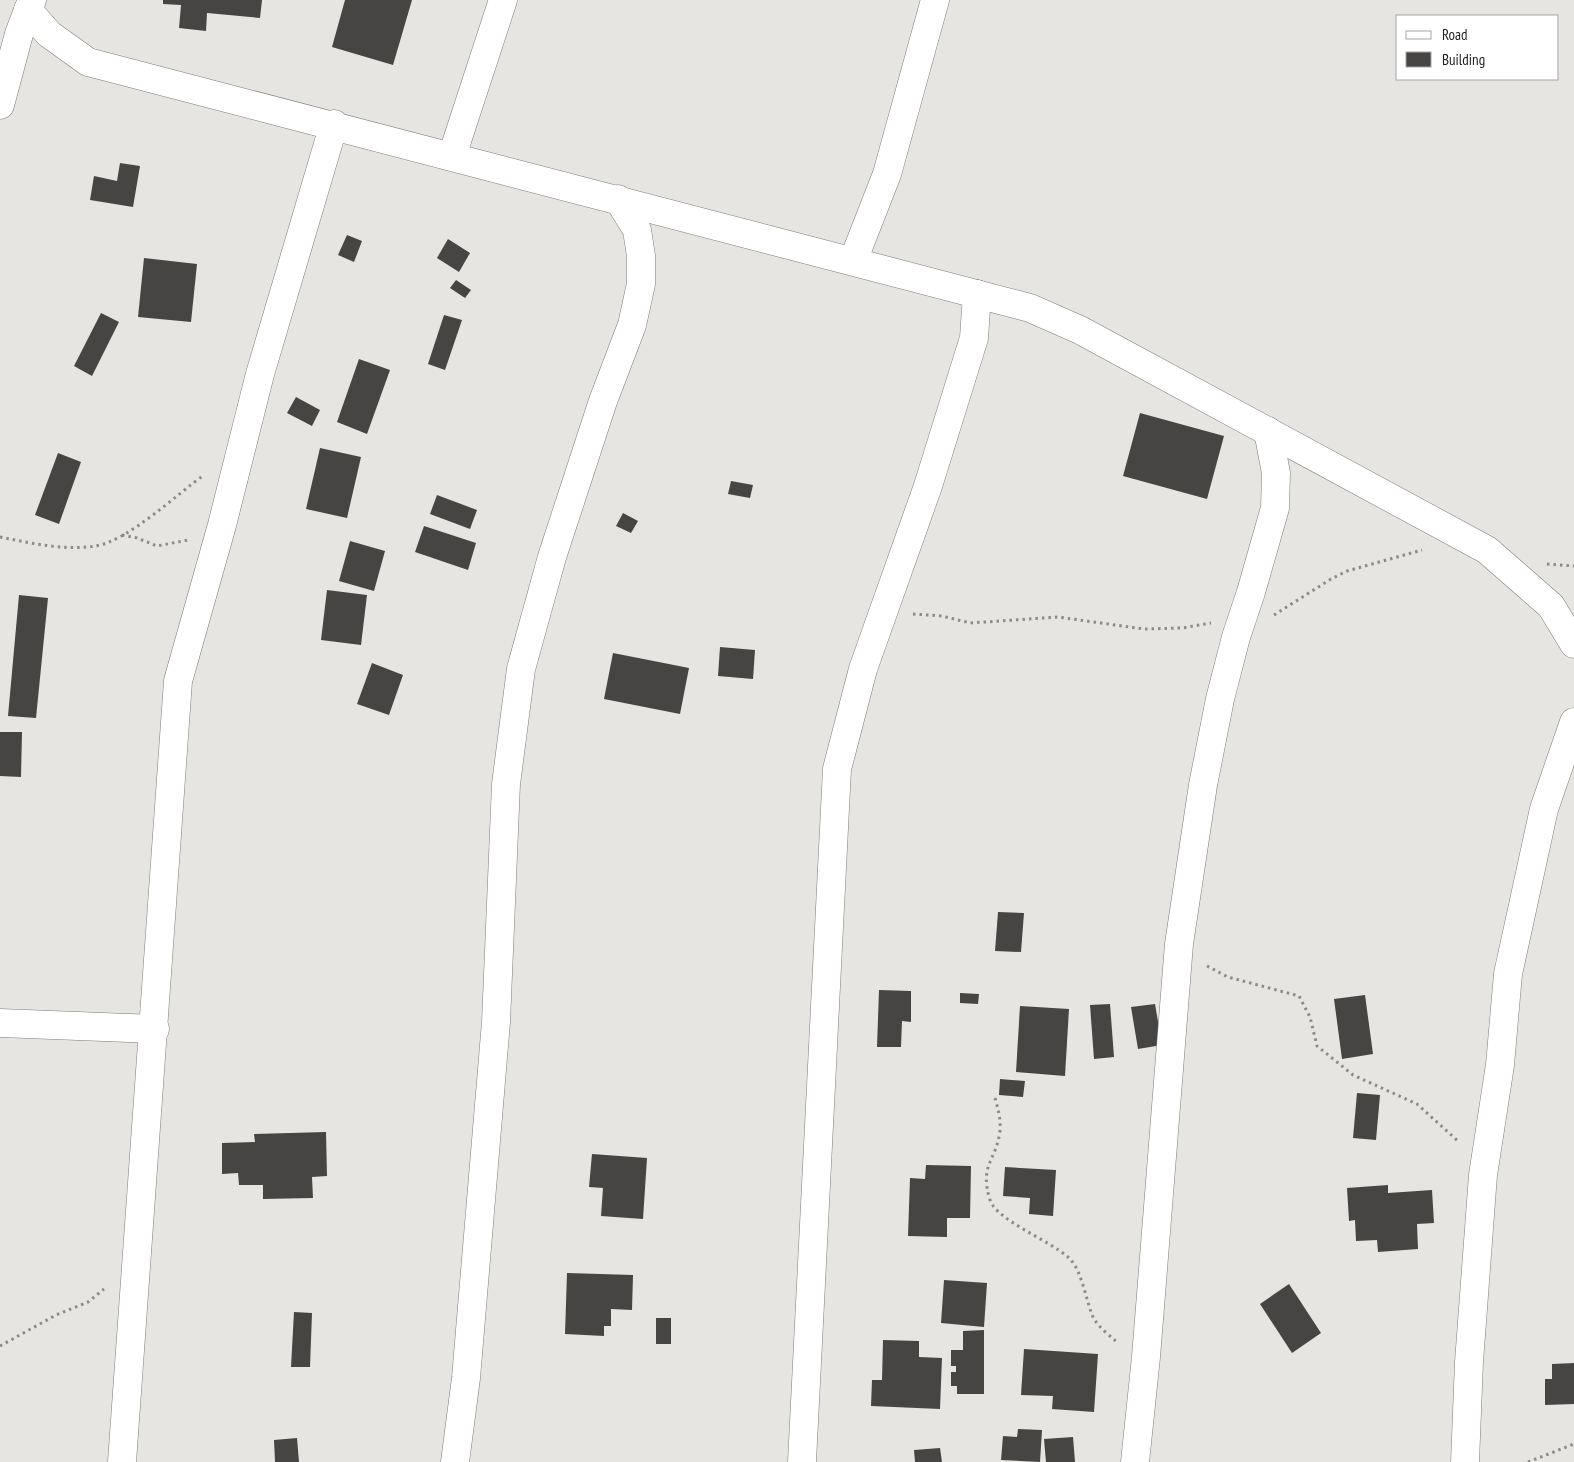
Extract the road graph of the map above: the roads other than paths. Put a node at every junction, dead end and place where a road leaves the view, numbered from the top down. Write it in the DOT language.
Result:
graph roads {
  1 [pos="503,0"];
  2 [pos="935,0"];
  3 [pos="30,5"];
  4 [pos="0,104"];
  5 [pos="334,124"];
  6 [pos="452,156"];
  7 [pos="618,198"];
  8 [pos="853,261"];
  9 [pos="978,294"];
  10 [pos="1268,431"];
  11 [pos="1574,644"];
  12 [pos="1574,722"];
  13 [pos="0,1023"];
  14 [pos="155,1029"];
  15 [pos="122,1462"];
  16 [pos="455,1462"];
  17 [pos="802,1462"];
  18 [pos="1135,1462"];
  19 [pos="1465,1462"];
  1 -- 6 [label="street"];
  2 -- 8 [label="street"];
  3 -- 4 [label="street"];
  3 -- 5 [label="street"];
  5 -- 6 [label="street"];
  5 -- 14 [label="street"];
  6 -- 7 [label="street"];
  7 -- 8 [label="street"];
  7 -- 16 [label="street"];
  8 -- 9 [label="street"];
  9 -- 10 [label="street"];
  9 -- 17 [label="street"];
  10 -- 11 [label="street"];
  10 -- 18 [label="street"];
  12 -- 19 [label="street"];
  13 -- 14 [label="street"];
  14 -- 15 [label="street"];
}
